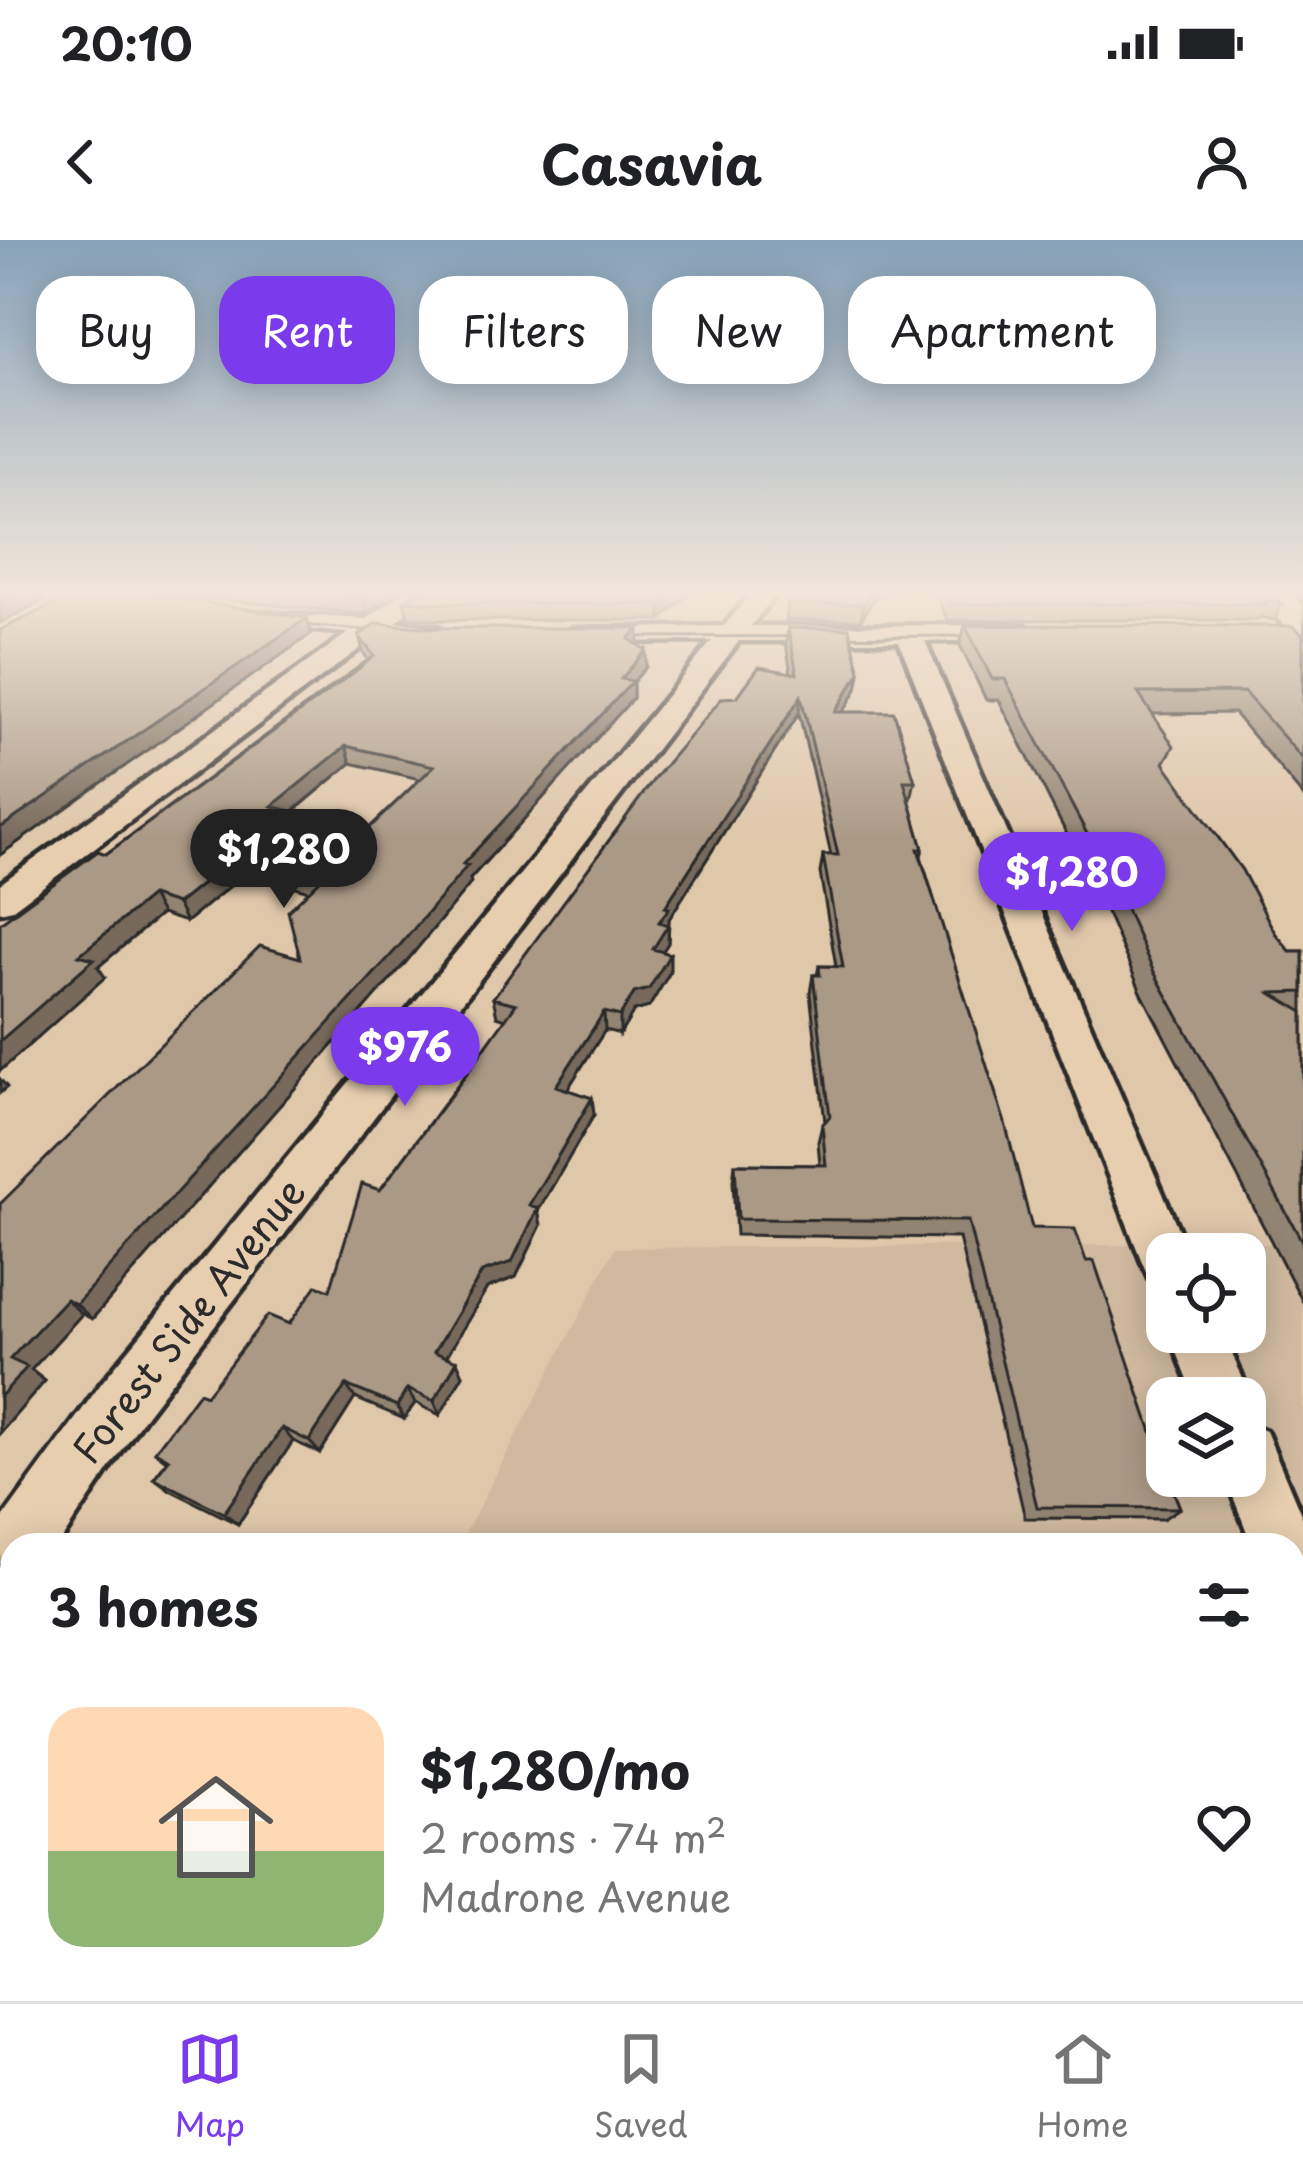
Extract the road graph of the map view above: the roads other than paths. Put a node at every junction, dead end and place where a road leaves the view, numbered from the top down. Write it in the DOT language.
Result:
graph roads {
  1 [pos="308,674"];
  2 [pos="701,674"];
  3 [pos="926,674"];
  4 [pos="0,902"];
  5 [pos="1155,1233"];
  6 [pos="1263,1497"];
  7 [pos="29,1533"];
  8 [pos="1278,1533"];
  1 -- 4 [label="street"];
  2 -- 7 [label="street, Forest Side Avenue"];
  3 -- 5 [label="street"];
  6 -- 8 [label="street"];
}
